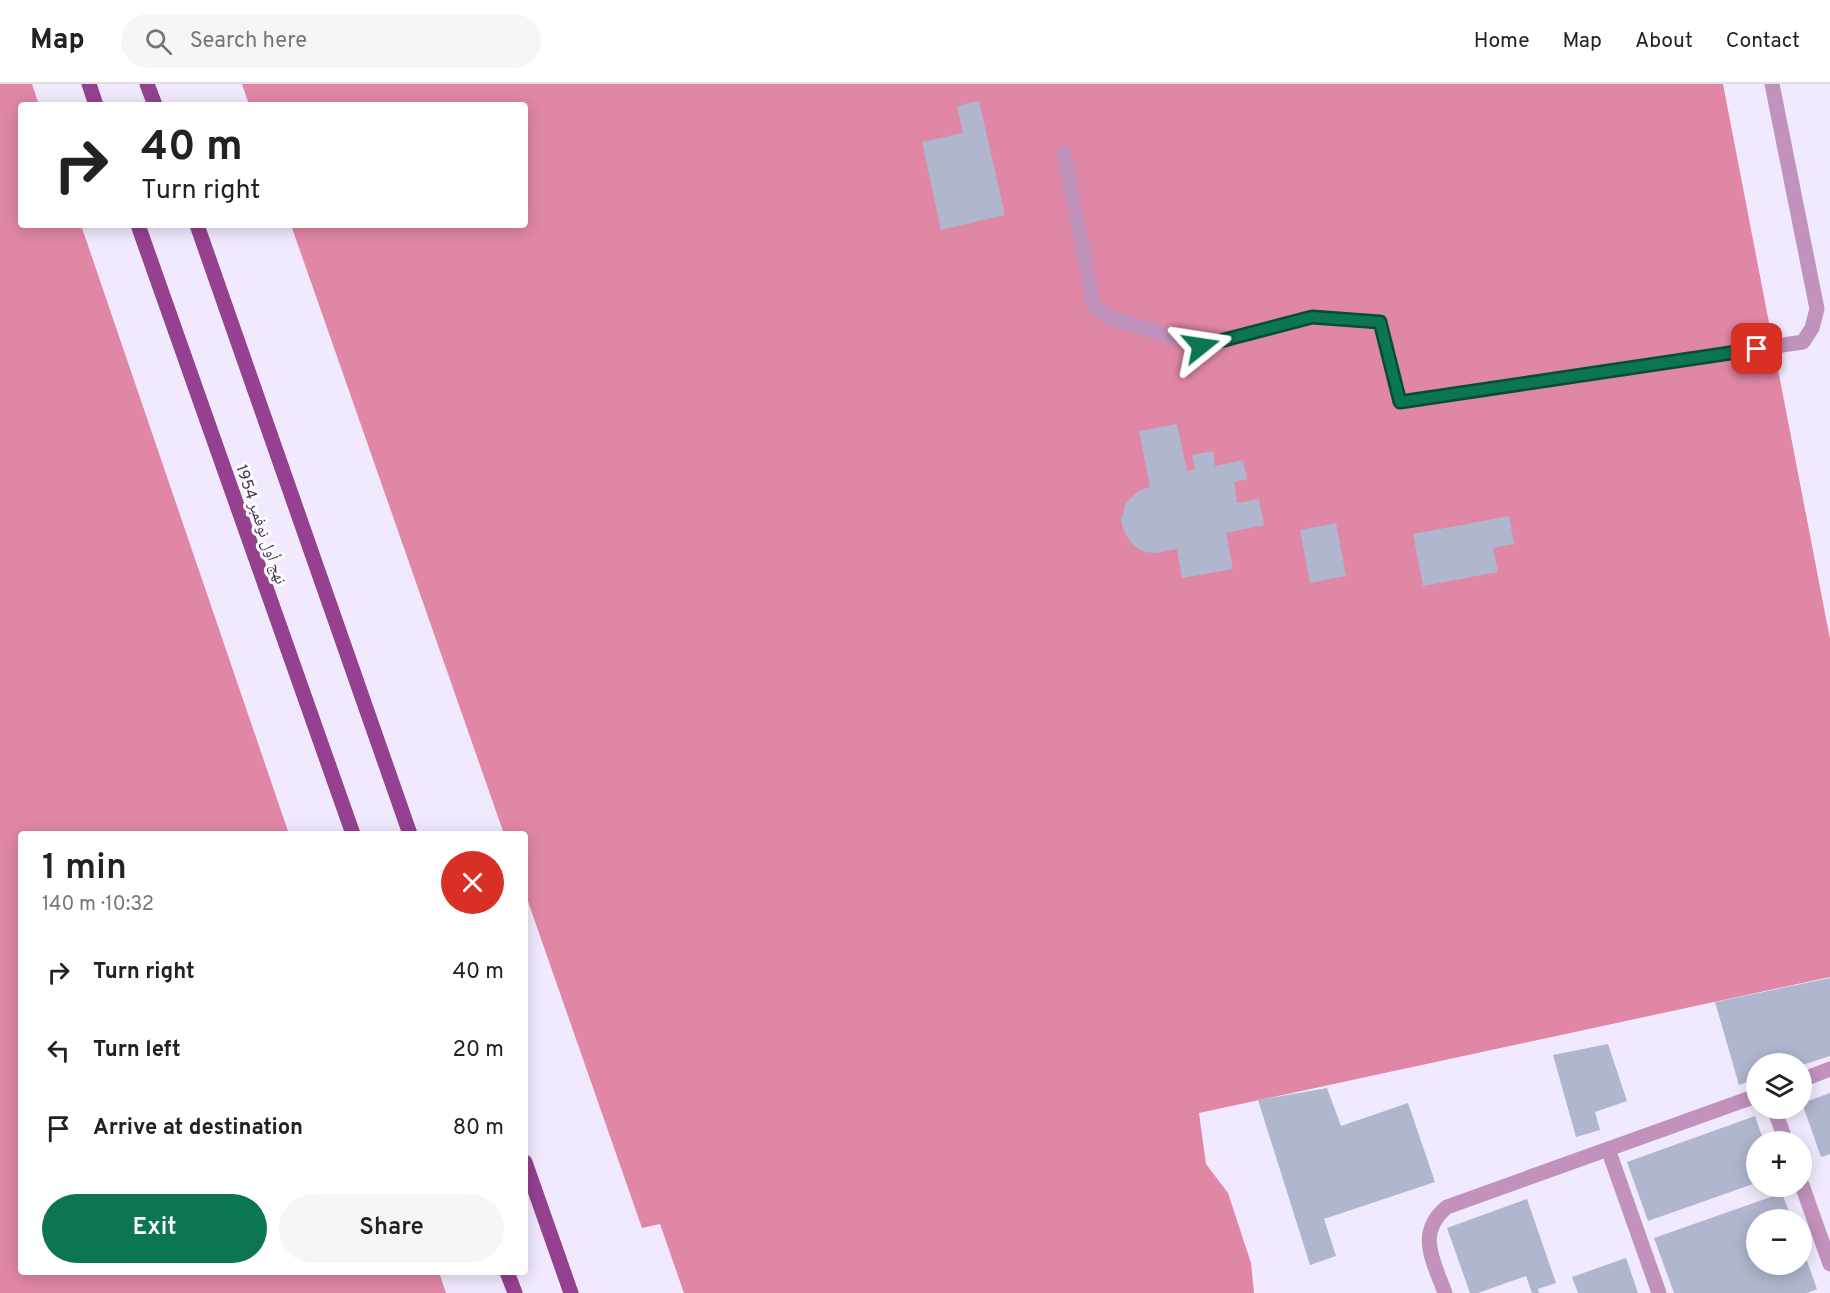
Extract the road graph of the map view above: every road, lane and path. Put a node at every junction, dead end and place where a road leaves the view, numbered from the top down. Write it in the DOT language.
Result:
graph roads {
  1 [pos="89,84"];
  2 [pos="147,84"];
  3 [pos="1772,84"];
  4 [pos="95,102"];
  5 [pos="154,102"];
  6 [pos="1064,153"];
  7 [pos="139,228"];
  8 [pos="198,228"];
  9 [pos="352,831"];
  10 [pos="409,831"];
  11 [pos="1830,1069"];
  12 [pos="1812,1076"];
  13 [pos="1746,1100"];
  14 [pos="1608,1149"];
  15 [pos="528,1171"];
  16 [pos="1806,1197"];
  17 [pos="1830,1264"];
  18 [pos="508,1275"];
  19 [pos="515,1293"];
  20 [pos="571,1293"];
  21 [pos="1445,1293"];
  22 [pos="1659,1293"];
  1 -- 4 [label="main road"];
  2 -- 5 [label="main road"];
  3 -- 6 [label="street"];
  7 -- 9 [label="main road, نهج أول نوفمبر 1954"];
  8 -- 10 [label="main road"];
  11 -- 12 [label="street"];
  13 -- 14 [label="street"];
  14 -- 21 [label="street"];
  14 -- 22 [label="street"];
  15 -- 20 [label="main road"];
  16 -- 17 [label="street"];
  18 -- 19 [label="main road"];
}
